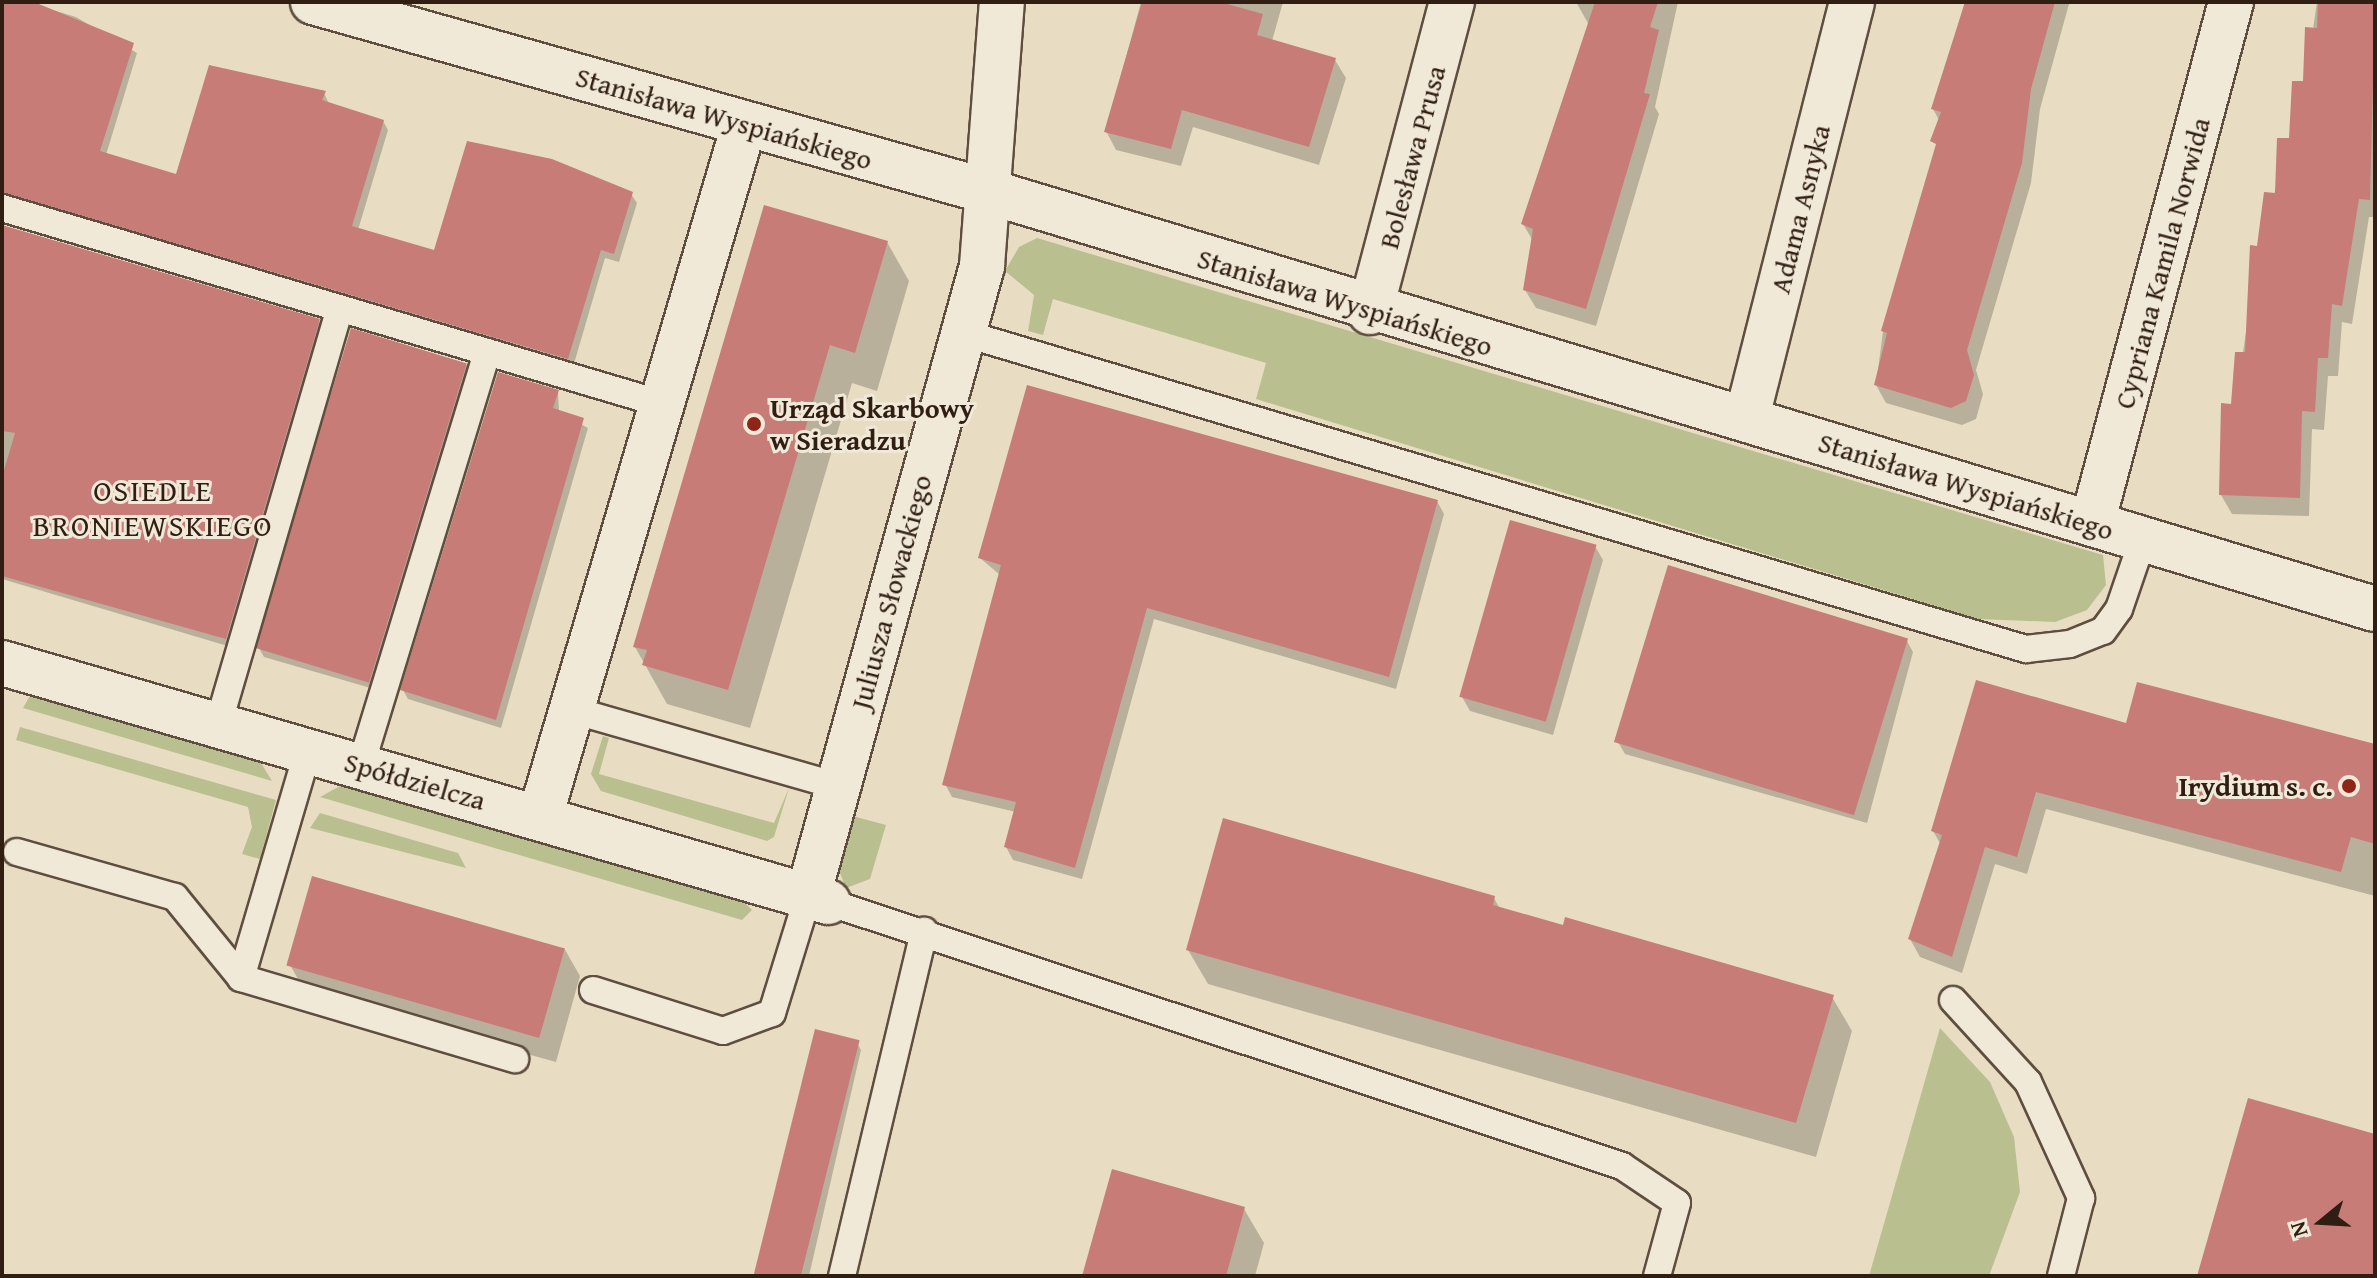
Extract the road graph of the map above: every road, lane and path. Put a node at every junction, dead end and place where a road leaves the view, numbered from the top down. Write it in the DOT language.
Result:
graph roads {
  1 [pos="313,2"];
  2 [pos="1002,2"];
  3 [pos="1452,2"];
  4 [pos="1852,2"];
  5 [pos="2231,2"];
  6 [pos="382,11"];
  7 [pos="744,125"];
  8 [pos="990,192"];
  9 [pos="2,208"];
  10 [pos="340,308"];
  11 [pos="1370,312"];
  12 [pos="963,333"];
  13 [pos="487,352"];
  14 [pos="659,403"];
  15 [pos="1747,417"];
  16 [pos="2092,524"];
  17 [pos="2143,539"];
  18 [pos="2375,609"];
  19 [pos="2,663"];
  20 [pos="569,709"];
  21 [pos="218,725"];
  22 [pos="308,750"];
  23 [pos="361,765"];
  24 [pos="838,786"];
  25 [pos="540,817"];
  26 [pos="17,852"];
  27 [pos="818,899"];
  28 [pos="924,931"];
  29 [pos="241,978"];
  30 [pos="593,990"];
  31 [pos="1953,1000"];
  32 [pos="515,1059"];
  33 [pos="842,1276"];
  34 [pos="1657,1276"];
  35 [pos="2061,1276"];
  1 -- 6 [label="street, Stanisława Wyspiańskiego"];
  2 -- 8 [label="street, Juliusza Słowackiego"];
  3 -- 11 [label="street, Bolesława Prusa"];
  4 -- 15 [label="street, Adama Asnyka"];
  5 -- 16 [label="street, Cypriana Kamila Norwida"];
  6 -- 7 [label="street, Stanisława Wyspiańskiego"];
  7 -- 8 [label="street, Stanisława Wyspiańskiego"];
  7 -- 14 [label="street"];
  8 -- 11 [label="street, Stanisława Wyspiańskiego"];
  8 -- 12 [label="street, Juliusza Słowackiego"];
  9 -- 10 [label="lane"];
  10 -- 13 [label="lane"];
  10 -- 21 [label="lane"];
  11 -- 15 [label="street, Stanisława Wyspiańskiego"];
  12 -- 17 [label="lane"];
  12 -- 24 [label="street, Juliusza Słowackiego"];
  13 -- 14 [label="lane"];
  13 -- 23 [label="lane"];
  14 -- 20 [label="street"];
  15 -- 16 [label="street, Stanisława Wyspiańskiego"];
  16 -- 17 [label="street, Stanisława Wyspiańskiego"];
  17 -- 18 [label="street, Stanisława Wyspiańskiego"];
  19 -- 21 [label="street, Spółdzielcza"];
  20 -- 24 [label="lane"];
  20 -- 25 [label="street"];
  21 -- 22 [label="street, Spółdzielcza"];
  22 -- 23 [label="street, Spółdzielcza"];
  22 -- 29 [label="lane"];
  23 -- 25 [label="street, Spółdzielcza"];
  24 -- 27 [label="street, Juliusza Słowackiego"];
  25 -- 27 [label="street, Spółdzielcza"];
  26 -- 29 [label="lane"];
  27 -- 28 [label="lane"];
  27 -- 30 [label="lane"];
  28 -- 33 [label="lane"];
  28 -- 34 [label="lane"];
  29 -- 32 [label="lane"];
  31 -- 35 [label="lane"];
}
